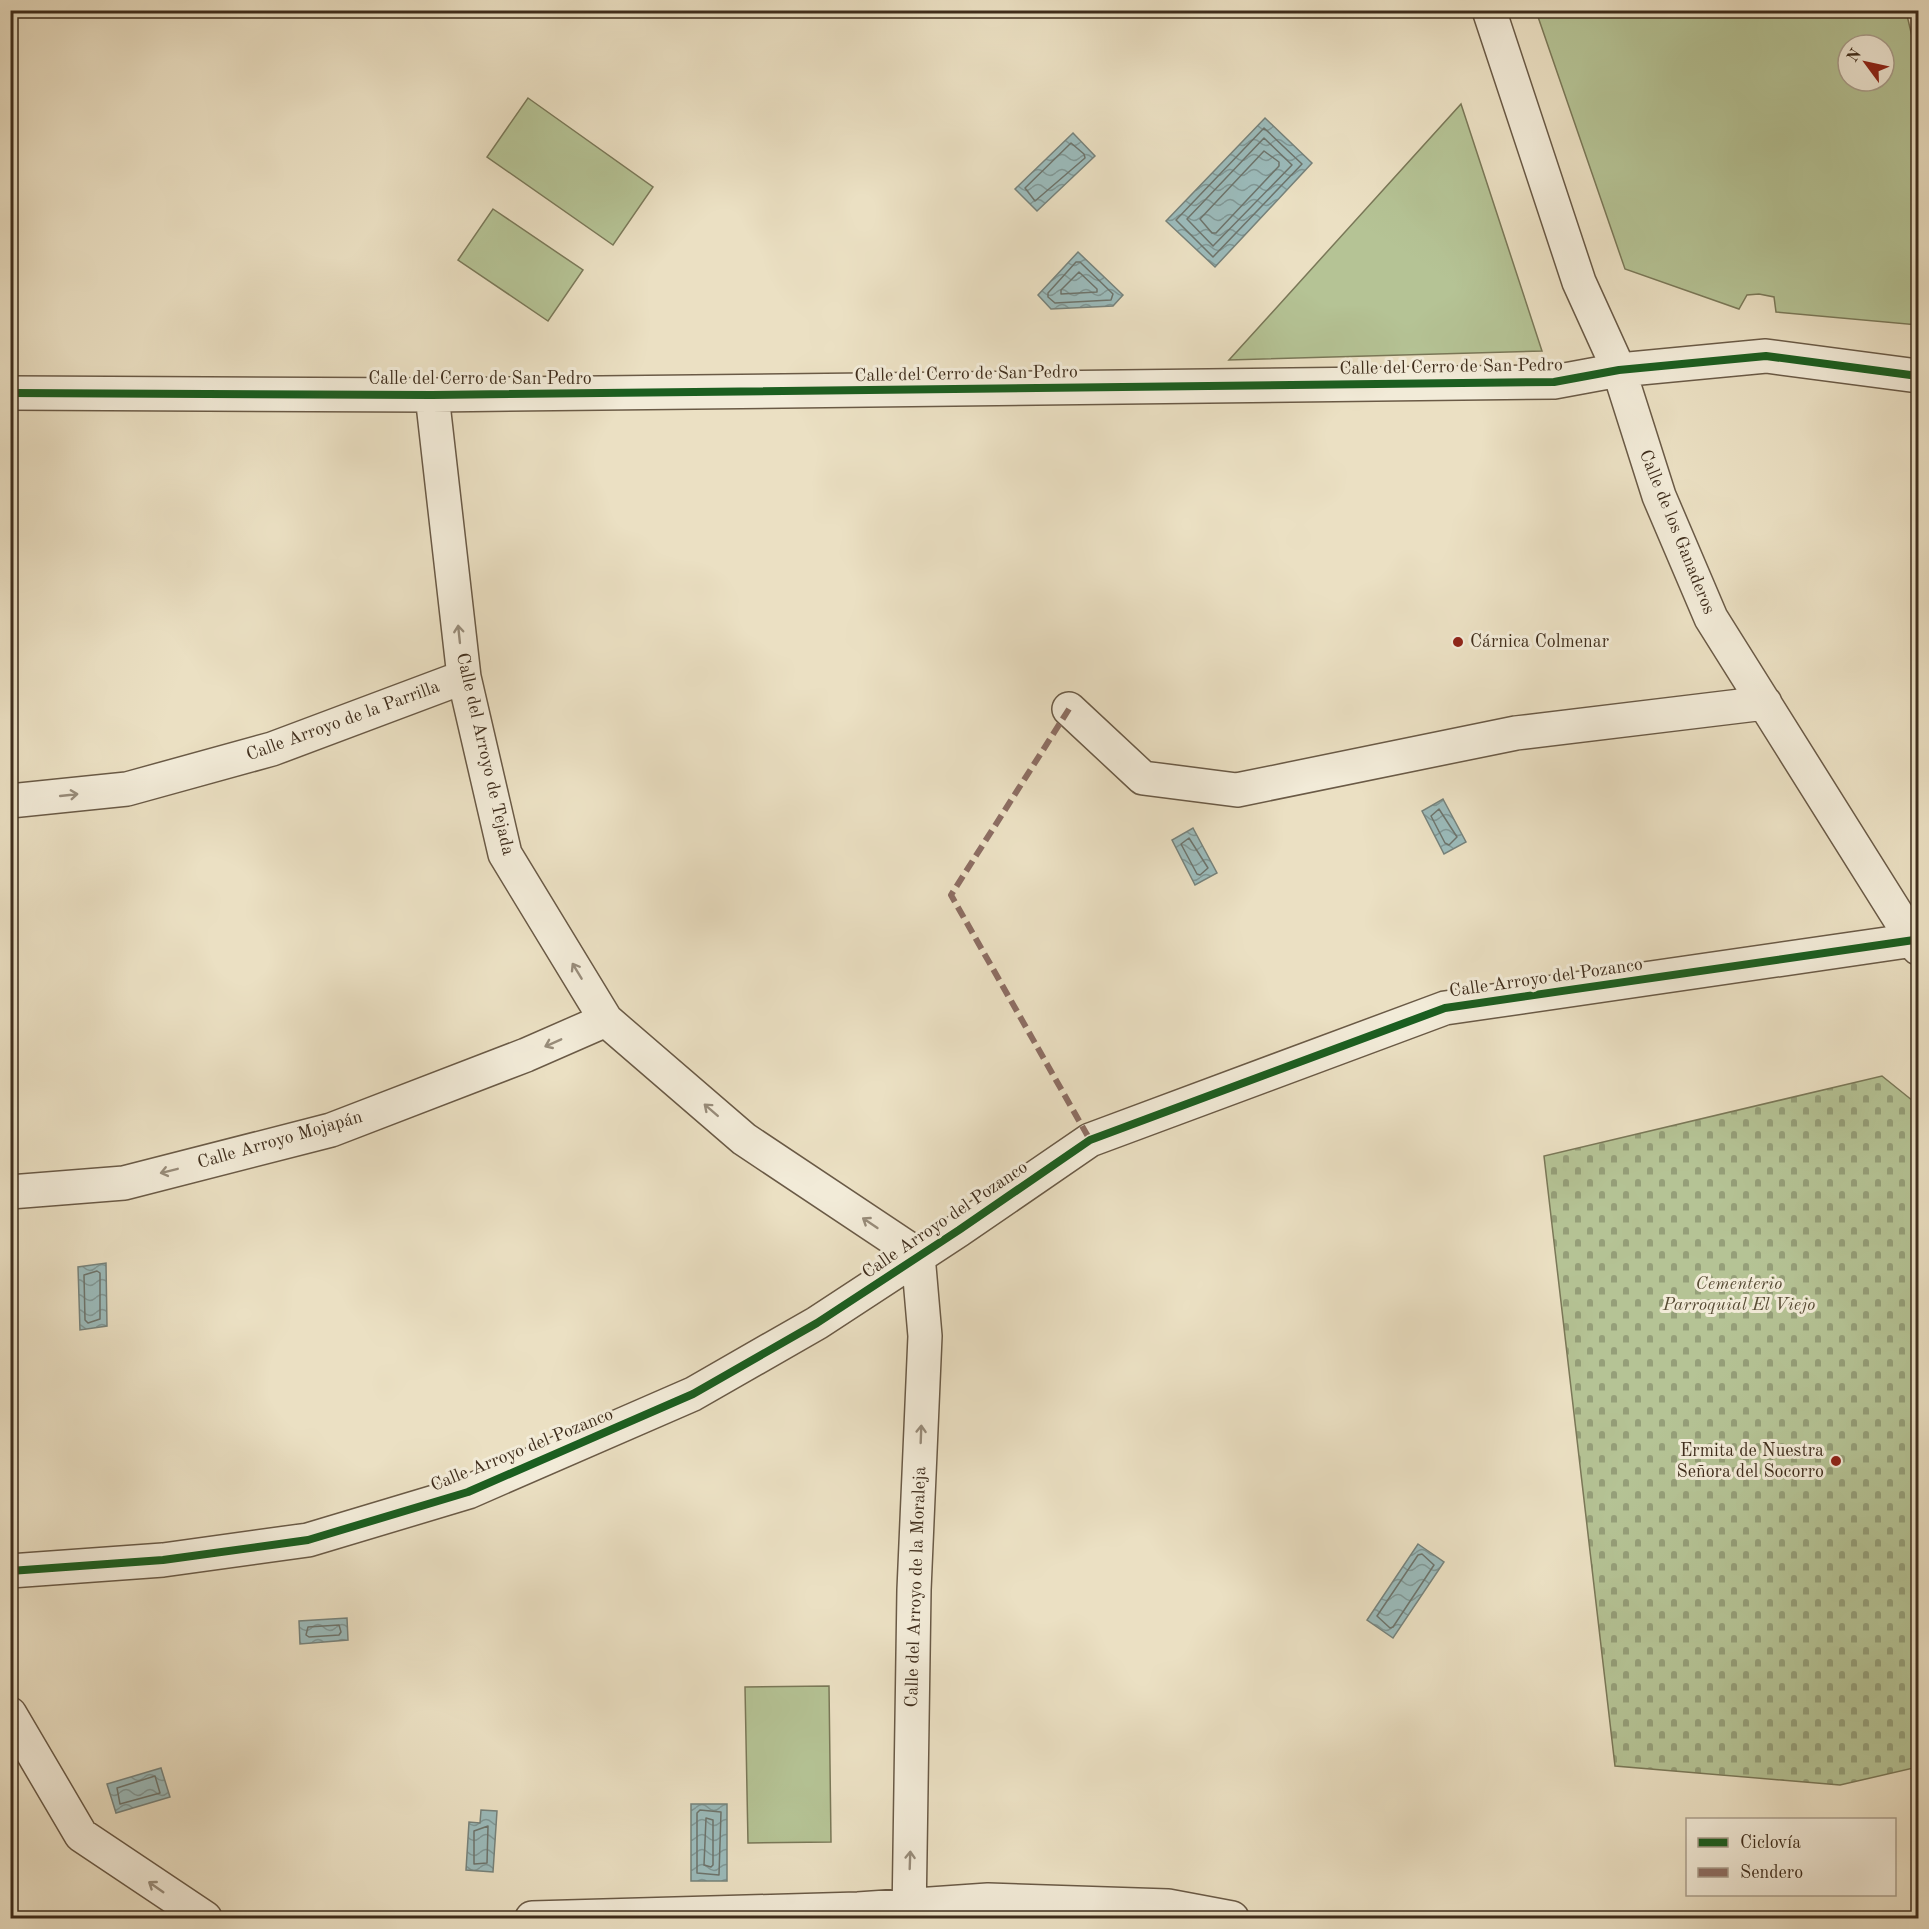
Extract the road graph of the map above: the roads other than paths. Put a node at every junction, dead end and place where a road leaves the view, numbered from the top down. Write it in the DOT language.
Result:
graph roads {
  1 [pos="1489,10"];
  2 [pos="1619,370"];
  3 [pos="1918,376"];
  4 [pos="10,393"];
  5 [pos="432,395"];
  6 [pos="464,677"];
  7 [pos="1765,703"];
  8 [pos="1069,709"];
  9 [pos="10,801"];
  10 [pos="1916,944"];
  11 [pos="606,1020"];
  12 [pos="10,1192"];
  13 [pos="918,1256"];
  14 [pos="10,1571"];
  15 [pos="10,1714"];
  16 [pos="909,1912"];
  17 [pos="205,1918"];
  18 [pos="532,1918"];
  19 [pos="1232,1918"];
  1 -- 2 [label="street, Calle de los Ganaderos"];
  2 -- 3 [label="street, Calle del Cerro de San Pedro"];
  2 -- 5 [label="street, Calle del Cerro de San Pedro"];
  2 -- 7 [label="street, Calle de los Ganaderos"];
  4 -- 5 [label="street, Calle del Cerro de San Pedro"];
  6 -- 5 [label="street, Calle del Arroyo de Tejada, one-way"];
  9 -- 6 [label="street, Calle Arroyo de la Parrilla, one-way"];
  11 -- 6 [label="street, Calle del Arroyo de Tejada, one-way"];
  7 -- 8 [label="street"];
  7 -- 10 [label="street, Calle de los Ganaderos"];
  10 -- 13 [label="street, Calle Arroyo del Pozanco"];
  11 -- 12 [label="street, Calle Arroyo Mojapán, one-way"];
  13 -- 11 [label="street, Calle del Arroyo de Tejada, one-way"];
  13 -- 14 [label="street, Calle Arroyo del Pozanco"];
  16 -- 13 [label="street, Calle del Arroyo de la Moraleja, one-way"];
  17 -- 15 [label="street, one-way"];
  16 -- 18 [label="street"];
  16 -- 19 [label="street"];
}
